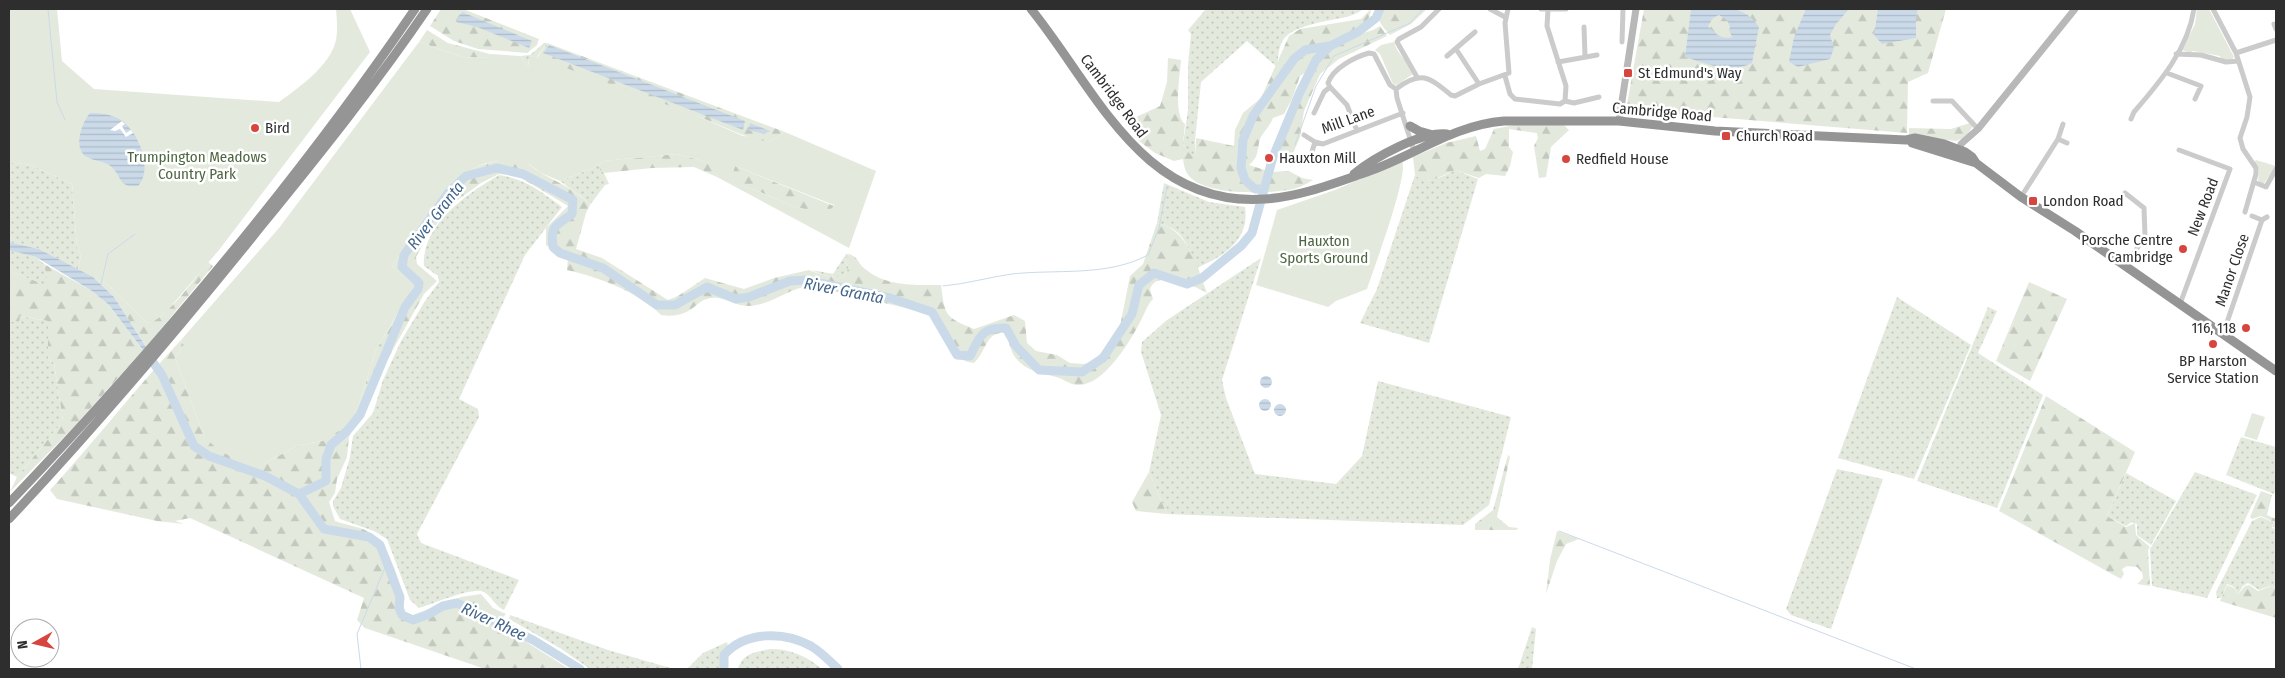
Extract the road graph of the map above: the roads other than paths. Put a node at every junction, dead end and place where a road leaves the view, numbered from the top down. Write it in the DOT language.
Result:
graph roads {
  1 [pos="415,9"];
  2 [pos="427,9"];
  3 [pos="1031,9"];
  4 [pos="1439,9"];
  5 [pos="1490,9"];
  6 [pos="1508,9"];
  7 [pos="1541,9"];
  8 [pos="1566,9"];
  9 [pos="1623,9"];
  10 [pos="1636,9"];
  11 [pos="2075,9"];
  12 [pos="2194,9"];
  13 [pos="2212,9"];
  14 [pos="1548,10"];
  15 [pos="1505,17"];
  16 [pos="1584,27"];
  17 [pos="1475,32"];
  18 [pos="2276,40"];
  19 [pos="1622,42"];
  20 [pos="1456,49"];
  21 [pos="2236,53"];
  22 [pos="2176,54"];
  23 [pos="1597,55"];
  24 [pos="1447,56"];
  25 [pos="1585,56"];
  26 [pos="2238,61"];
  27 [pos="1558,62"];
  28 [pos="2167,73"];
  29 [pos="1504,76"];
  30 [pos="1418,77"];
  31 [pos="1479,84"];
  32 [pos="1330,87"];
  33 [pos="1396,89"];
  34 [pos="1599,97"];
  35 [pos="2195,99"];
  36 [pos="1565,101"];
  37 [pos="1933,101"];
  38 [pos="1314,113"];
  39 [pos="1402,113"];
  40 [pos="2131,119"];
  41 [pos="1619,121"];
  42 [pos="2063,124"];
  43 [pos="1408,125"];
  44 [pos="1978,129"];
  45 [pos="1357,131"];
  46 [pos="1447,134"];
  47 [pos="1304,135"];
  48 [pos="1433,135"];
  49 [pos="2058,139"];
  50 [pos="1315,142"];
  51 [pos="2067,143"];
  52 [pos="1415,146"];
  53 [pos="2179,150"];
  54 [pos="1961,153"];
  55 [pos="1310,155"];
  56 [pos="2276,169"];
  57 [pos="2254,182"];
  58 [pos="2125,194"];
  59 [pos="2021,197"];
  60 [pos="2245,212"];
  61 [pos="2252,216"];
  62 [pos="2125,266"];
  63 [pos="2180,304"];
  64 [pos="2223,334"];
  65 [pos="161,343"];
  66 [pos="2276,371"];
  67 [pos="137,372"];
  68 [pos="9,504"];
  69 [pos="9,519"];
  1 -- 65 [label="highway"];
  2 -- 65 [label="highway"];
  3 -- 52 [label="highway, Cambridge Road"];
  4 -- 30 [label="street"];
  5 -- 15 [label="street"];
  6 -- 15 [label="street"];
  7 -- 14 [label="street"];
  8 -- 14 [label="street"];
  9 -- 19 [label="street"];
  10 -- 41 [label="main road"];
  11 -- 44 [label="main road"];
  12 -- 22 [label="street"];
  13 -- 21 [label="street"];
  14 -- 27 [label="street"];
  15 -- 29 [label="street"];
  16 -- 25 [label="street"];
  17 -- 20 [label="street"];
  18 -- 21 [label="street"];
  20 -- 24 [label="street"];
  20 -- 31 [label="street"];
  21 -- 26 [label="street"];
  22 -- 26 [label="street"];
  22 -- 28 [label="street"];
  23 -- 25 [label="street"];
  25 -- 27 [label="street"];
  26 -- 57 [label="street"];
  27 -- 36 [label="street"];
  28 -- 35 [label="street"];
  28 -- 40 [label="street"];
  29 -- 31 [label="street"];
  29 -- 36 [label="street"];
  30 -- 31 [label="street"];
  30 -- 33 [label="street"];
  32 -- 33 [label="street"];
  32 -- 38 [label="street"];
  32 -- 45 [label="street"];
  33 -- 39 [label="street"];
  34 -- 36 [label="street"];
  37 -- 44 [label="street"];
  39 -- 43 [label="street"];
  39 -- 45 [label="street, Mill Lane"];
  41 -- 46 [label="highway, Cambridge Road"];
  41 -- 54 [label="highway, Cambridge Road"];
  42 -- 49 [label="street"];
  43 -- 48 [label="highway"];
  43 -- 52 [label="street"];
  44 -- 54 [label="main road"];
  45 -- 50 [label="street, Mill Lane"];
  46 -- 48 [label="highway, Cambridge Road"];
  46 -- 52 [label="highway, Cambridge Road"];
  47 -- 50 [label="street"];
  48 -- 52 [label="highway, Cambridge Road"];
  49 -- 51 [label="street"];
  49 -- 59 [label="street"];
  50 -- 55 [label="street, Mill Lane"];
  53 -- 63 [label="street, New Road"];
  54 -- 59 [label="highway, Cambridge Road"];
  56 -- 57 [label="street"];
  57 -- 60 [label="street"];
  58 -- 62 [label="street"];
  59 -- 62 [label="highway"];
  61 -- 64 [label="street, Manor Close"];
  62 -- 63 [label="highway"];
  63 -- 64 [label="highway"];
  64 -- 66 [label="highway"];
  65 -- 67 [label="highway"];
  67 -- 68 [label="highway"];
  67 -- 69 [label="highway"];
}
